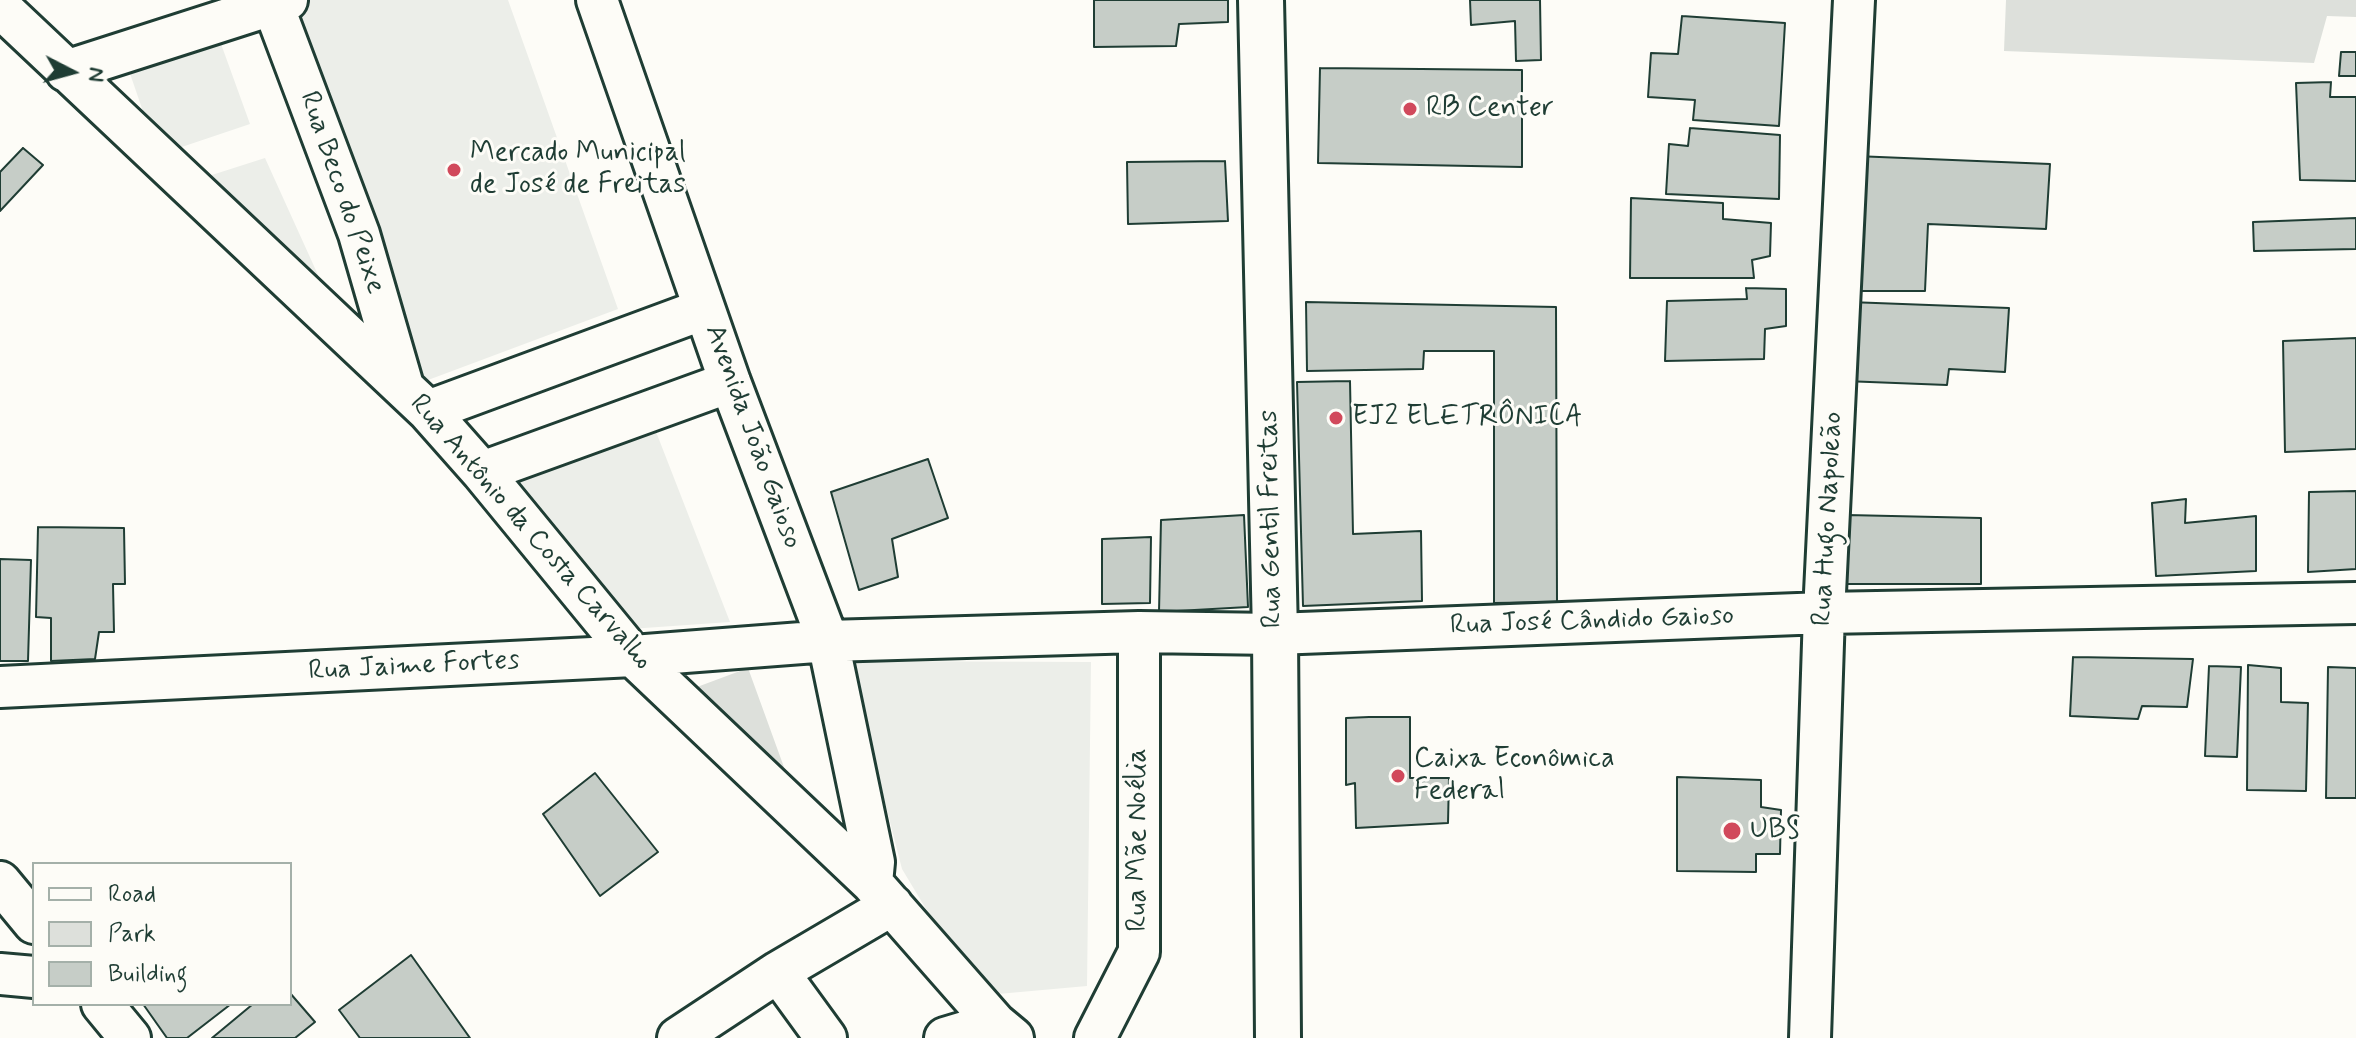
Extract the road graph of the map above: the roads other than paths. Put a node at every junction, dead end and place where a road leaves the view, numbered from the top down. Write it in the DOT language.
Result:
graph roads {
  1 [pos="597,0"];
  2 [pos="1261,0"];
  3 [pos="1854,0"];
  4 [pos="277,2"];
  5 [pos="0,7"];
  6 [pos="66,71"];
  7 [pos="704,309"];
  8 [pos="730,382"];
  9 [pos="416,400"];
  10 [pos="482,472"];
  11 [pos="2356,603"];
  12 [pos="1824,613"];
  13 [pos="1139,632"];
  14 [pos="1275,634"];
  15 [pos="828,641"];
  16 [pos="633,656"];
  17 [pos="0,687"];
  18 [pos="0,882"];
  19 [pos="882,894"];
  20 [pos="32,921"];
  21 [pos="778,972"];
  22 [pos="0,974"];
  23 [pos="32,977"];
  24 [pos="104,1006"];
  25 [pos="1004,1030"];
  26 [pos="130,1038"];
  27 [pos="678,1038"];
  28 [pos="826,1038"];
  29 [pos="945,1038"];
  30 [pos="1095,1038"];
  31 [pos="1278,1038"];
  32 [pos="1810,1038"];
  1 -- 7 [label="street, Avenida João Gaioso"];
  2 -- 14 [label="main road, Rua Gentil Freitas"];
  3 -- 12 [label="street, Rua Hugo Napoleão"];
  4 -- 6 [label="street"];
  4 -- 9 [label="street, Rua Beco do Peixe"];
  5 -- 6 [label="street, Rua Antônio da Costa Carvalho"];
  6 -- 9 [label="street, Rua Antônio da Costa Carvalho"];
  7 -- 8 [label="street, Avenida João Gaioso"];
  7 -- 9 [label="street"];
  8 -- 10 [label="street"];
  8 -- 15 [label="street, Avenida João Gaioso"];
  9 -- 10 [label="street, Rua Antônio da Costa Carvalho"];
  10 -- 16 [label="street, Rua Antônio da Costa Carvalho"];
  11 -- 12 [label="street, Rua José Cândido Gaioso"];
  12 -- 14 [label="street, Rua José Cândido Gaioso"];
  12 -- 32 [label="street, Rua Hugo Napoleão"];
  13 -- 14 [label="street, Rua José Cândido Gaioso"];
  13 -- 15 [label="street, Rua José Cândido Gaioso"];
  13 -- 30 [label="street, Rua Mãe Noélia"];
  14 -- 31 [label="main road, Rua Gentil Freitas"];
  15 -- 16 [label="street, Rua Jaime Fortes"];
  15 -- 19 [label="street, Avenida João Gaioso"];
  16 -- 17 [label="street, Rua Jaime Fortes"];
  16 -- 19 [label="street, Rua Antônio da Costa Carvalho"];
  18 -- 20 [label="street"];
  19 -- 21 [label="street"];
  19 -- 25 [label="street, Rua Antônio da Costa Carvalho"];
  21 -- 27 [label="street"];
  21 -- 28 [label="street"];
  22 -- 23 [label="street"];
  24 -- 26 [label="street"];
  25 -- 29 [label="street"];
}
